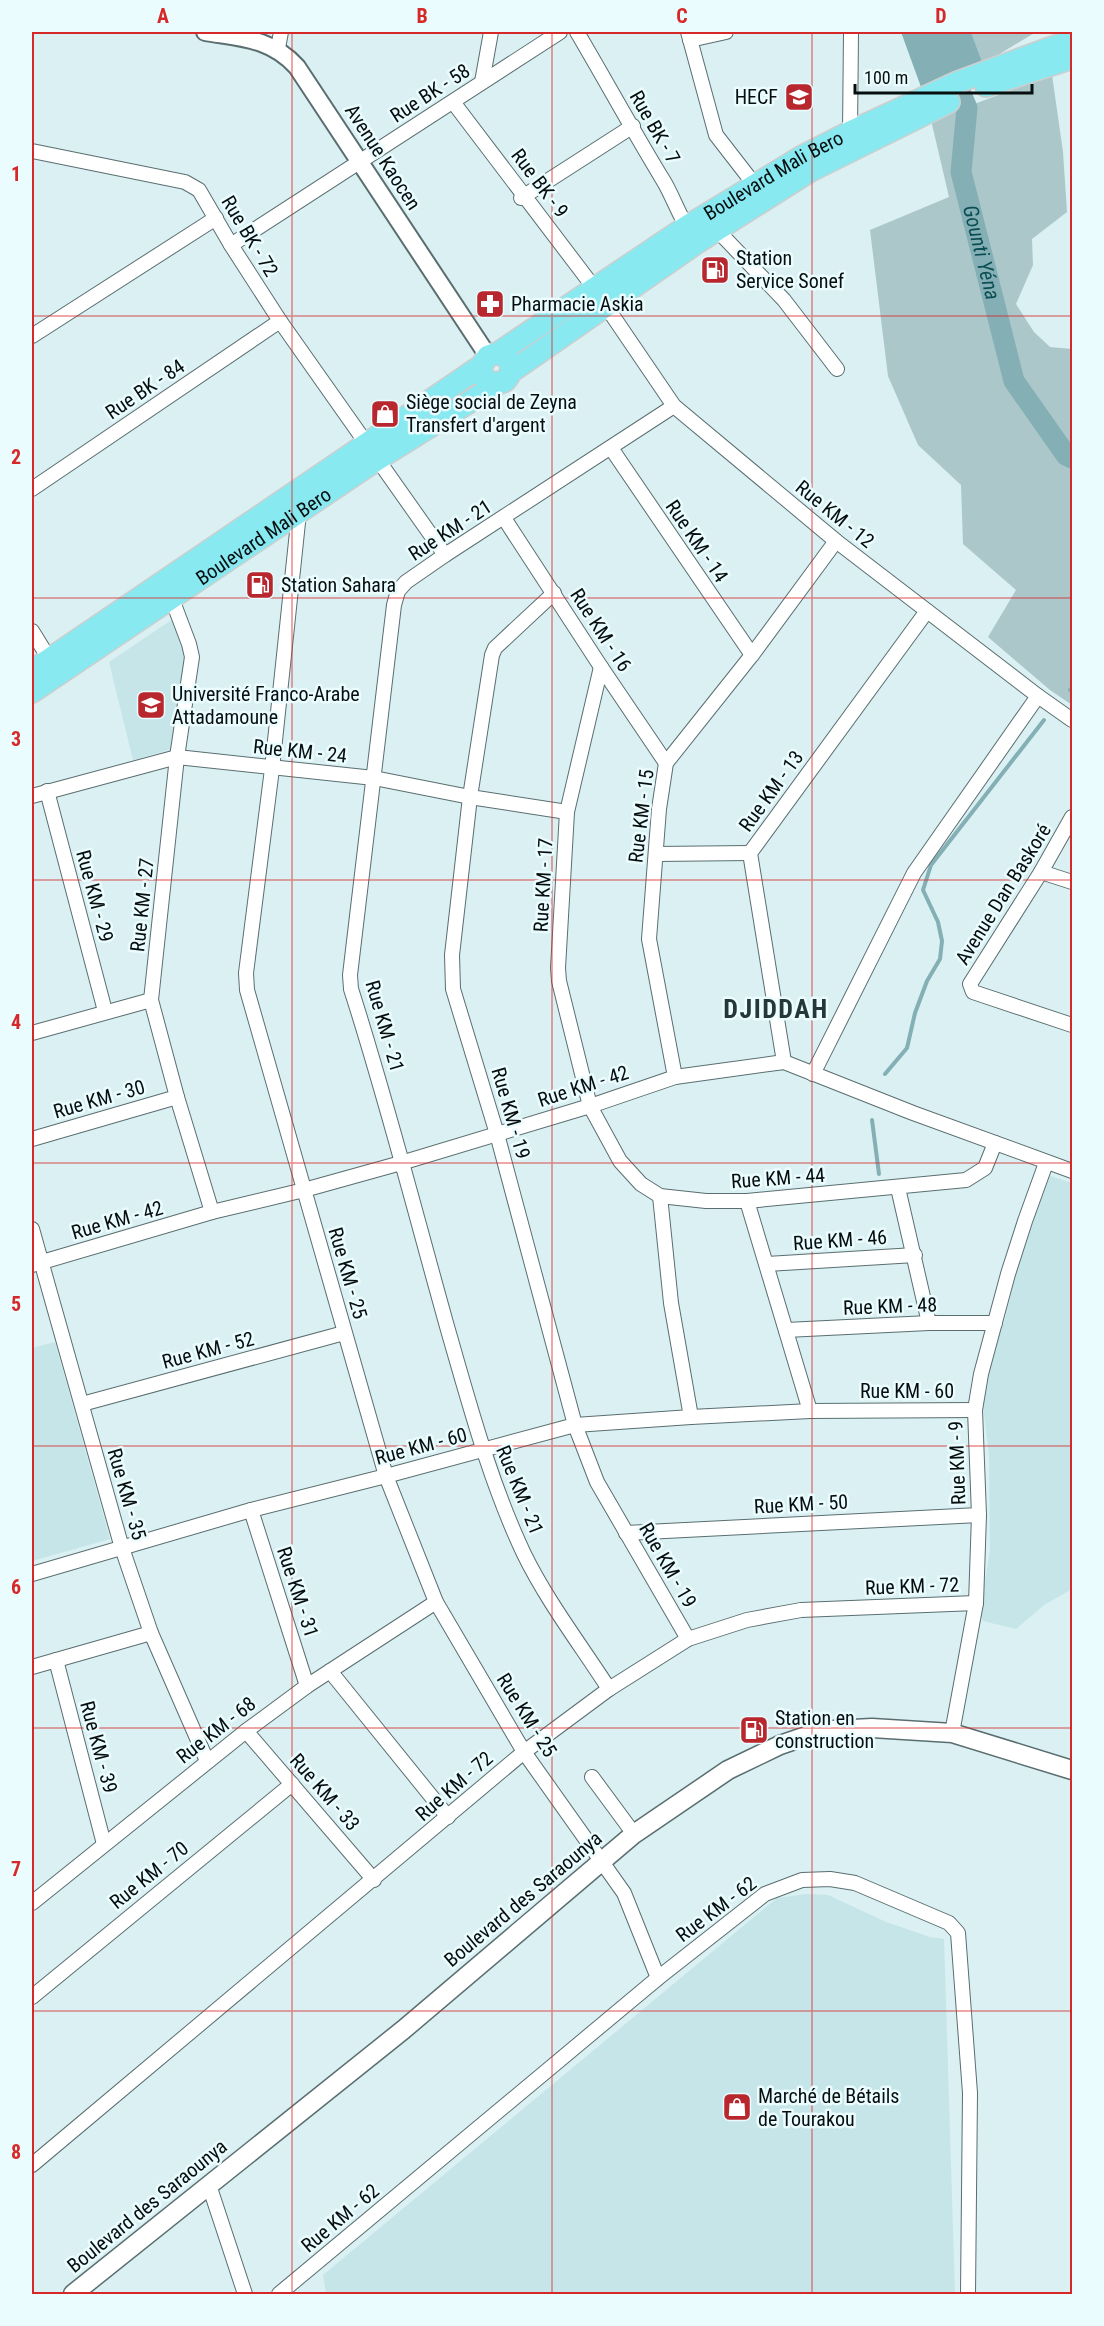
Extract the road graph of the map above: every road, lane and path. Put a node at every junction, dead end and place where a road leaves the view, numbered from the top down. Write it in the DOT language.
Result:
graph roads {
  1 [pos="205,32"];
  2 [pos="491,32"];
  3 [pos="560,32"];
  4 [pos="576,32"];
  5 [pos="726,32"];
  6 [pos="851,32"];
  7 [pos="689,36"];
  8 [pos="279,40"];
  9 [pos="1072,40"];
  10 [pos="1072,58"];
  11 [pos="482,82"];
  12 [pos="973,84"];
  13 [pos="949,94"];
  14 [pos="453,102"];
  15 [pos="633,126"];
  16 [pos="850,132"];
  17 [pos="32,151"];
  18 [pos="361,161"];
  19 [pos="754,184"];
  20 [pos="523,197"];
  21 [pos="216,218"];
  22 [pos="717,230"];
  23 [pos="692,235"];
  24 [pos="231,245"];
  25 [pos="601,297"];
  26 [pos="280,321"];
  27 [pos="32,336"];
  28 [pos="489,359"];
  29 [pos="837,369"];
  30 [pos="504,378"];
  31 [pos="674,406"];
  32 [pos="610,448"];
  33 [pos="372,452"];
  34 [pos="32,489"];
  35 [pos="299,513"];
  36 [pos="504,518"];
  37 [pos="240,540"];
  38 [pos="836,542"];
  39 [pos="445,555"];
  40 [pos="213,558"];
  41 [pos="554,593"];
  42 [pos="172,599"];
  43 [pos="927,611"];
  44 [pos="32,632"];
  45 [pos="752,655"];
  46 [pos="55,667"];
  47 [pos="601,667"];
  48 [pos="32,671"];
  49 [pos="32,692"];
  50 [pos="1038,696"];
  51 [pos="1072,720"];
  52 [pos="177,757"];
  53 [pos="666,763"];
  54 [pos="272,769"];
  55 [pos="374,778"];
  56 [pos="46,791"];
  57 [pos="32,796"];
  58 [pos="470,796"];
  59 [pos="567,812"];
  60 [pos="1072,817"];
  61 [pos="750,853"];
  62 [pos="656,854"];
  63 [pos="1041,872"];
  64 [pos="1072,882"];
  65 [pos="151,1000"];
  66 [pos="105,1011"];
  67 [pos="1072,1025"];
  68 [pos="32,1033"];
  69 [pos="784,1062"];
  70 [pos="813,1074"];
  71 [pos="675,1077"];
  72 [pos="177,1097"];
  73 [pos="590,1106"];
  74 [pos="497,1134"];
  75 [pos="32,1139"];
  76 [pos="995,1143"];
  77 [pos="401,1162"];
  78 [pos="1046,1163"];
  79 [pos="1072,1171"];
  80 [pos="898,1188"];
  81 [pos="304,1190"];
  82 [pos="660,1196"];
  83 [pos="747,1201"];
  84 [pos="212,1212"];
  85 [pos="32,1229"];
  86 [pos="915,1255"];
  87 [pos="36,1264"];
  88 [pos="767,1264"];
  89 [pos="929,1323"];
  90 [pos="995,1323"];
  91 [pos="786,1330"];
  92 [pos="344,1333"];
  93 [pos="82,1404"];
  94 [pos="975,1410"];
  95 [pos="810,1411"];
  96 [pos="691,1417"];
  97 [pos="575,1425"];
  98 [pos="482,1450"];
  99 [pos="386,1476"];
  100 [pos="251,1510"];
  101 [pos="979,1515"];
  102 [pos="626,1533"];
  103 [pos="122,1548"];
  104 [pos="32,1574"];
  105 [pos="436,1602"];
  106 [pos="976,1603"];
  107 [pos="151,1633"];
  108 [pos="688,1639"];
  109 [pos="56,1660"];
  110 [pos="32,1668"];
  111 [pos="330,1671"];
  112 [pos="307,1686"];
  113 [pos="609,1689"];
  114 [pos="246,1731"];
  115 [pos="952,1733"];
  116 [pos="524,1752"];
  117 [pos="207,1761"];
  118 [pos="1072,1770"];
  119 [pos="592,1777"];
  120 [pos="292,1784"];
  121 [pos="448,1817"];
  122 [pos="634,1834"];
  123 [pos="104,1844"];
  124 [pos="603,1862"];
  125 [pos="374,1880"];
  126 [pos="32,1903"];
  127 [pos="658,1978"];
  128 [pos="32,1997"];
  129 [pos="32,2165"];
  130 [pos="209,2185"];
  131 [pos="73,2295"];
  132 [pos="245,2295"];
  133 [pos="279,2295"];
  134 [pos="968,2295"];
  1 -- 8 [label="street, Avenue Kaocen"];
  2 -- 11 [label="street"];
  3 -- 11 [label="street, Rue BK - 58"];
  4 -- 15 [label="street, Rue BK - 7"];
  5 -- 7 [label="street"];
  6 -- 16 [label="street"];
  7 -- 19 [label="street"];
  8 -- 18 [label="street, Avenue Kaocen"];
  9 -- 12 [label="main road, Boulevard Mali Bero"];
  10 -- 12 [label="main road, Boulevard Mali Bero"];
  11 -- 14 [label="street, Rue BK - 58"];
  12 -- 13 [label="main road, Boulevard Mali Bero"];
  13 -- 16 [label="main road, Boulevard Mali Bero"];
  13 -- 22 [label="main road, Boulevard Mali Bero"];
  14 -- 18 [label="street, Rue BK - 58"];
  14 -- 20 [label="street, Rue BK - 9"];
  15 -- 20 [label="street"];
  15 -- 23 [label="street, Rue BK - 7"];
  16 -- 19 [label="main road, Boulevard Mali Bero"];
  17 -- 21 [label="street, Rue BK - 72"];
  18 -- 24 [label="street, Rue BK - 58"];
  18 -- 28 [label="street, Avenue Kaocen"];
  19 -- 23 [label="main road, Boulevard Mali Bero"];
  20 -- 25 [label="street, Rue BK - 9"];
  21 -- 24 [label="street, Rue BK - 72"];
  21 -- 27 [label="street"];
  22 -- 23 [label="main road, Boulevard Mali Bero"];
  22 -- 29 [label="street"];
  23 -- 25 [label="main road, Boulevard Mali Bero"];
  24 -- 26 [label="street, Rue BK - 72"];
  25 -- 28 [label="main road, Boulevard Mali Bero"];
  25 -- 30 [label="main road, Boulevard Mali Bero"];
  25 -- 31 [label="street, Rue KM - 12"];
  26 -- 33 [label="street, Rue BK - 72"];
  26 -- 34 [label="street, Rue BK - 84"];
  28 -- 30 [label="main road"];
  28 -- 33 [label="main road, Boulevard Mali Bero"];
  30 -- 33 [label="main road, Boulevard Mali Bero"];
  31 -- 32 [label="street, Rue KM - 21"];
  31 -- 38 [label="street, Rue KM - 12"];
  32 -- 36 [label="street, Rue KM - 21"];
  32 -- 45 [label="street, Rue KM - 14"];
  33 -- 35 [label="main road, Boulevard Mali Bero"];
  33 -- 37 [label="main road, Boulevard Mali Bero"];
  33 -- 39 [label="street, Rue BK - 72"];
  35 -- 37 [label="main road, Boulevard Mali Bero"];
  35 -- 54 [label="street, Rue KM - 25"];
  36 -- 39 [label="street, Rue KM - 21"];
  36 -- 41 [label="street, Rue KM - 16"];
  37 -- 40 [label="main road, Boulevard Mali Bero"];
  38 -- 43 [label="street, Rue KM - 12"];
  38 -- 45 [label="street, Rue KM - 15"];
  39 -- 55 [label="street, Rue KM - 21"];
  40 -- 42 [label="main road, Boulevard Mali Bero"];
  40 -- 46 [label="main road, Boulevard Mali Bero"];
  41 -- 47 [label="street, Rue KM - 16"];
  41 -- 58 [label="street, Rue KM - 19"];
  42 -- 46 [label="main road, Boulevard Mali Bero"];
  42 -- 52 [label="street, Rue KM - 27"];
  43 -- 50 [label="street, Rue KM - 12"];
  43 -- 61 [label="street, Rue KM - 13"];
  44 -- 46 [label="street"];
  45 -- 53 [label="street, Rue KM - 15"];
  46 -- 48 [label="main road, Boulevard Mali Bero"];
  46 -- 49 [label="main road, Boulevard Mali Bero"];
  47 -- 53 [label="street, Rue KM - 16"];
  47 -- 59 [label="street, Rue KM - 17"];
  50 -- 51 [label="street, Rue KM - 12"];
  50 -- 70 [label="street"];
  52 -- 54 [label="street, Rue KM - 24"];
  52 -- 56 [label="street, Rue KM - 24"];
  52 -- 65 [label="street, Rue KM - 27"];
  53 -- 62 [label="street, Rue KM - 15"];
  54 -- 55 [label="street, Rue KM - 24"];
  54 -- 81 [label="street, Rue KM - 25"];
  55 -- 58 [label="street, Rue KM - 24"];
  55 -- 77 [label="street, Rue KM - 21"];
  56 -- 57 [label="street, Rue KM - 24"];
  56 -- 66 [label="street, Rue KM - 29"];
  58 -- 59 [label="street, Rue KM - 24"];
  58 -- 74 [label="street, Rue KM - 19"];
  59 -- 73 [label="street, Rue KM - 17"];
  60 -- 63 [label="street, Avenue Dan Baskoré"];
  61 -- 62 [label="street"];
  61 -- 69 [label="street, Rue KM - 13"];
  62 -- 71 [label="street, Rue KM - 15"];
  63 -- 64 [label="street"];
  63 -- 67 [label="street, Avenue Dan Baskoré"];
  65 -- 66 [label="street"];
  65 -- 72 [label="street, Rue KM - 27"];
  66 -- 68 [label="street"];
  69 -- 70 [label="street"];
  69 -- 71 [label="street, Rue KM - 42"];
  70 -- 76 [label="street"];
  71 -- 73 [label="street, Rue KM - 42"];
  72 -- 75 [label="street, Rue KM - 30"];
  72 -- 84 [label="street, Rue KM - 27"];
  73 -- 74 [label="street, Rue KM - 42"];
  73 -- 82 [label="street, Rue KM - 44"];
  74 -- 77 [label="street, Rue KM - 42"];
  74 -- 97 [label="street, Rue KM - 19"];
  76 -- 78 [label="street"];
  76 -- 80 [label="street, Rue KM - 44"];
  77 -- 81 [label="street, Rue KM - 42"];
  77 -- 98 [label="street, Rue KM - 21"];
  78 -- 79 [label="street"];
  78 -- 90 [label="street, Rue KM - 9"];
  80 -- 83 [label="street, Rue KM - 44"];
  80 -- 86 [label="street"];
  81 -- 84 [label="street, Rue KM - 42"];
  81 -- 92 [label="street, Rue KM - 25"];
  82 -- 83 [label="street, Rue KM - 44"];
  82 -- 96 [label="street"];
  83 -- 88 [label="street"];
  84 -- 87 [label="street, Rue KM - 42"];
  85 -- 87 [label="street, Rue KM - 35"];
  86 -- 88 [label="street, Rue KM - 46"];
  86 -- 89 [label="street"];
  87 -- 93 [label="street, Rue KM - 35"];
  88 -- 91 [label="street"];
  89 -- 90 [label="street, Rue KM - 48"];
  89 -- 91 [label="street, Rue KM - 48"];
  90 -- 94 [label="street, Rue KM - 9"];
  91 -- 95 [label="street"];
  92 -- 93 [label="street, Rue KM - 52"];
  92 -- 99 [label="street, Rue KM - 25"];
  93 -- 103 [label="street, Rue KM - 35"];
  94 -- 95 [label="street, Rue KM - 60"];
  94 -- 101 [label="street, Rue KM - 9"];
  95 -- 96 [label="street, Rue KM - 60"];
  96 -- 97 [label="street, Rue KM - 60"];
  97 -- 98 [label="street, Rue KM - 60"];
  97 -- 102 [label="street, Rue KM - 19"];
  98 -- 99 [label="street, Rue KM - 60"];
  98 -- 113 [label="street, Rue KM - 21"];
  99 -- 100 [label="street, Rue KM - 60"];
  99 -- 105 [label="street, Rue KM - 25"];
  100 -- 103 [label="street, Rue KM - 60"];
  100 -- 112 [label="street, Rue KM - 31"];
  101 -- 102 [label="street, Rue KM - 50"];
  101 -- 106 [label="street, Rue KM - 9"];
  102 -- 108 [label="street, Rue KM - 19"];
  103 -- 104 [label="street, Rue KM - 60"];
  103 -- 107 [label="street, Rue KM - 35"];
  105 -- 111 [label="street, Rue KM - 68"];
  105 -- 116 [label="street, Rue KM - 25"];
  106 -- 108 [label="street, Rue KM - 72"];
  106 -- 115 [label="street, Rue KM - 9"];
  107 -- 109 [label="street"];
  107 -- 117 [label="street, Rue KM - 35"];
  108 -- 113 [label="street, Rue KM - 72"];
  109 -- 110 [label="street"];
  109 -- 123 [label="street, Rue KM - 39"];
  111 -- 112 [label="street, Rue KM - 68"];
  111 -- 121 [label="street"];
  112 -- 114 [label="street, Rue KM - 68"];
  113 -- 116 [label="street, Rue KM - 72"];
  114 -- 117 [label="street, Rue KM - 68"];
  114 -- 120 [label="street, Rue KM - 33"];
  115 -- 118 [label="main road, Boulevard des Saraounya"];
  115 -- 122 [label="main road, Boulevard des Saraounya"];
  116 -- 121 [label="street, Rue KM - 72"];
  116 -- 124 [label="street, Rue KM - 25"];
  117 -- 123 [label="street, Rue KM - 68"];
  119 -- 122 [label="street"];
  120 -- 125 [label="street, Rue KM - 33"];
  120 -- 128 [label="street, Rue KM - 70"];
  121 -- 125 [label="street, Rue KM - 72"];
  122 -- 124 [label="main road, Boulevard des Saraounya"];
  123 -- 126 [label="street, Rue KM - 68"];
  124 -- 127 [label="street, Rue KM - 25"];
  124 -- 130 [label="main road, Boulevard des Saraounya"];
  125 -- 129 [label="street, Rue KM - 72"];
  127 -- 133 [label="street, Rue KM - 62"];
  127 -- 134 [label="street, Rue KM - 62"];
  130 -- 131 [label="main road, Boulevard des Saraounya"];
  130 -- 132 [label="street"];
}
